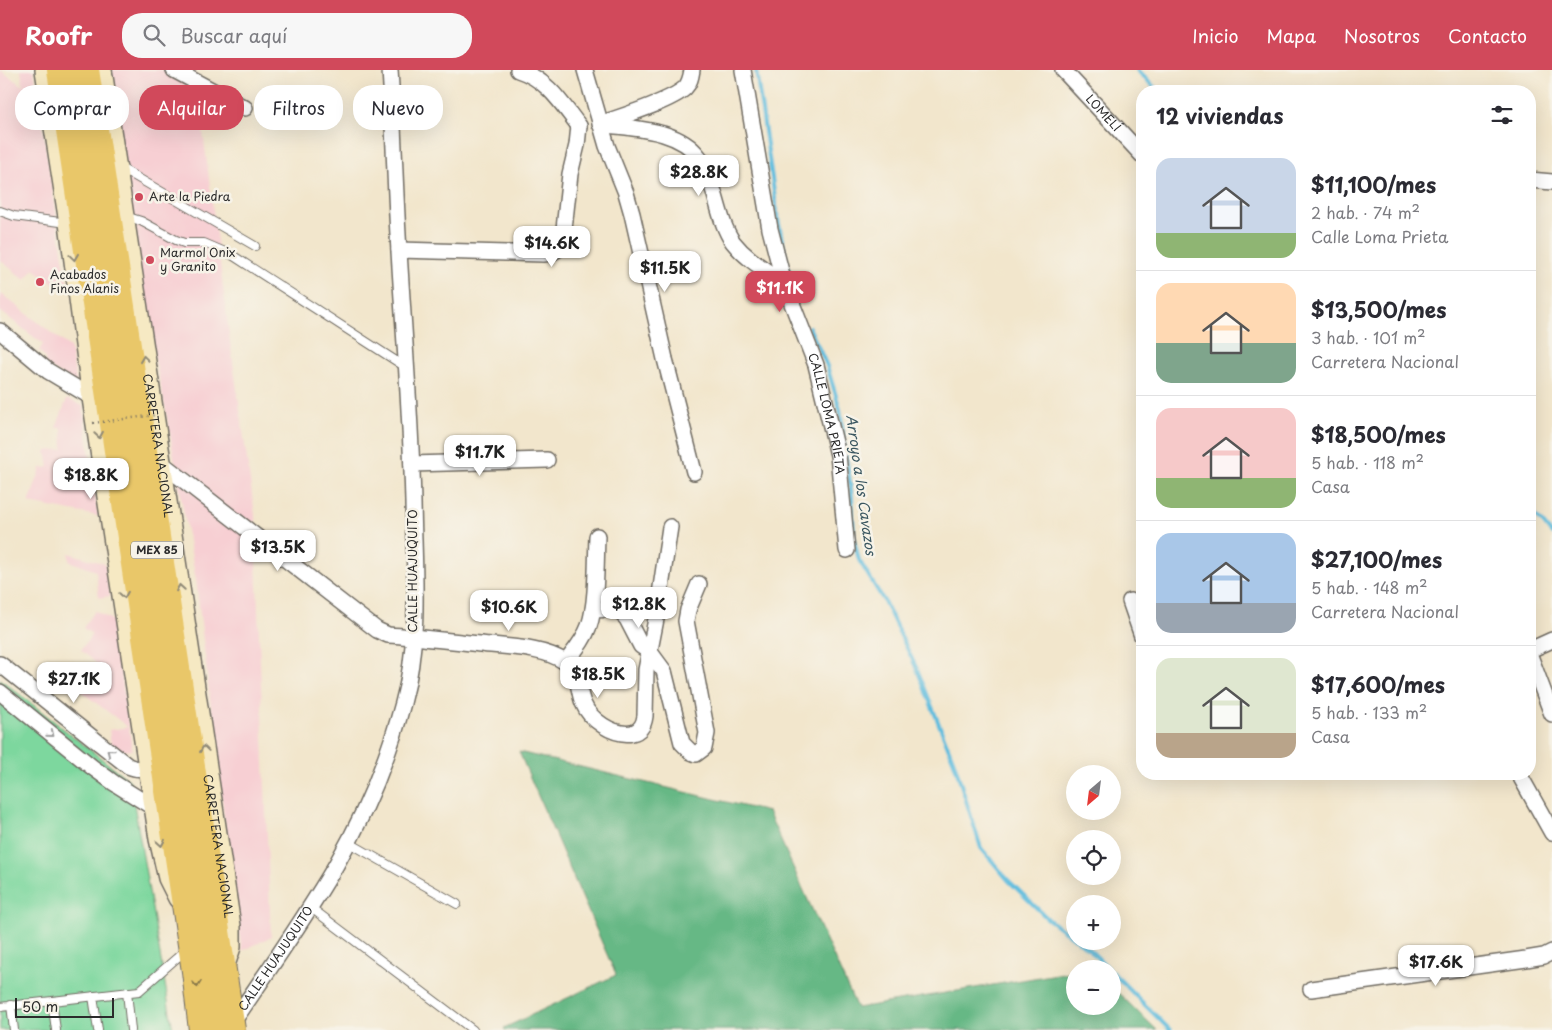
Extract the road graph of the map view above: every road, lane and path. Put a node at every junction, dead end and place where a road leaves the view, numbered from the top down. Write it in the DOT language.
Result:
graph roads {
  1 [pos="46,70"];
  2 [pos="61,70"];
  3 [pos="85,70"];
  4 [pos="101,70"];
  5 [pos="174,70"];
  6 [pos="390,70"];
  7 [pos="518,70"];
  8 [pos="585,70"];
  9 [pos="692,70"];
  10 [pos="743,70"];
  11 [pos="1064,70"];
  12 [pos="245,108"];
  13 [pos="600,124"];
  14 [pos="579,126"];
  15 [pos="1136,148"];
  16 [pos="116,164"];
  17 [pos="1536,181"];
  18 [pos="1552,182"];
  19 [pos="0,211"];
  20 [pos="123,216"];
  21 [pos="70,223"];
  22 [pos="255,246"];
  23 [pos="399,250"];
  24 [pos="784,283"];
  25 [pos="0,331"];
  26 [pos="406,368"];
  27 [pos="93,398"];
  28 [pos="156,415"];
  29 [pos="92,423"];
  30 [pos="547,460"];
  31 [pos="160,462"];
  32 [pos="412,464"];
  33 [pos="694,472"];
  34 [pos="670,527"];
  35 [pos="597,536"];
  36 [pos="847,550"];
  37 [pos="699,584"];
  38 [pos="1130,601"];
  39 [pos="593,610"];
  40 [pos="1136,618"];
  41 [pos="414,636"];
  42 [pos="1552,640"];
  43 [pos="1536,647"];
  44 [pos="650,652"];
  45 [pos="566,662"];
  46 [pos="0,664"];
  47 [pos="1536,672"];
  48 [pos="0,692"];
  49 [pos="1552,714"];
  50 [pos="150,762"];
  51 [pos="1522,780"];
  52 [pos="157,810"];
  53 [pos="1552,833"];
  54 [pos="348,842"];
  55 [pos="457,904"];
  56 [pos="310,907"];
  57 [pos="187,914"];
  58 [pos="192,945"];
  59 [pos="1552,952"];
  60 [pos="221,969"];
  61 [pos="1311,989"];
  62 [pos="127,992"];
  63 [pos="93,996"];
  64 [pos="52,1001"];
  65 [pos="11,1005"];
  66 [pos="0,1007"];
  67 [pos="231,1028"];
  68 [pos="14,1030"];
  69 [pos="56,1030"];
  70 [pos="98,1030"];
  71 [pos="131,1030"];
  72 [pos="203,1030"];
  73 [pos="473,1030"];
  1 -- 21 [label="main road, MEX 85"];
  2 -- 57 [label="highway, MEX 85"];
  3 -- 60 [label="highway, CARRETERA NACIONAL / MEX 85"];
  4 -- 16 [label="main road, CARRETERA NACIONAL / MEX 85"];
  5 -- 12 [label="street"];
  6 -- 23 [label="street, CALLE HUAJUQUITO"];
  7 -- 14 [label="street"];
  8 -- 13 [label="street"];
  9 -- 13 [label="street"];
  10 -- 24 [label="street, CALLE LOMA PRIETA"];
  11 -- 15 [label="street, LOMELÍ"];
  13 -- 14 [label="street"];
  13 -- 24 [label="street"];
  13 -- 33 [label="street"];
  14 -- 23 [label="street"];
  16 -- 20 [label="main road, CARRETERA NACIONAL / MEX 85"];
  16 -- 22 [label="lane"];
  17 -- 18 [label="street"];
  19 -- 21 [label="lane"];
  20 -- 26 [label="lane"];
  31 -- 20 [label="main road, CARRETERA NACIONAL / MEX 85, one-way"];
  21 -- 27 [label="main road, MEX 85, one-way"];
  23 -- 26 [label="street, CALLE HUAJUQUITO"];
  24 -- 36 [label="street, CALLE LOMA PRIETA"];
  25 -- 27 [label="street"];
  26 -- 32 [label="street, CALLE HUAJUQUITO"];
  27 -- 50 [label="main road, MEX 85, one-way"];
  28 -- 29 [label="path, bridge"];
  30 -- 32 [label="street"];
  31 -- 41 [label="street"];
  60 -- 31 [label="main road, CARRETERA NACIONAL / MEX 85, one-way"];
  32 -- 41 [label="street, CALLE HUAJUQUITO"];
  34 -- 44 [label="street"];
  35 -- 39 [label="street"];
  37 -- 44 [label="street"];
  38 -- 40 [label="street"];
  39 -- 44 [label="street"];
  39 -- 45 [label="street"];
  41 -- 45 [label="street"];
  41 -- 54 [label="street, CALLE HUAJUQUITO"];
  42 -- 43 [label="street"];
  44 -- 45 [label="street"];
  50 -- 46 [label="street, one-way"];
  47 -- 49 [label="street"];
  48 -- 52 [label="street, one-way"];
  50 -- 52 [label="main road, MEX 85"];
  51 -- 53 [label="street"];
  52 -- 57 [label="main road, MEX 85, one-way"];
  54 -- 55 [label="lane"];
  54 -- 56 [label="street, CALLE HUAJUQUITO"];
  56 -- 67 [label="street, CALLE HUAJUQUITO"];
  56 -- 73 [label="lane"];
  57 -- 58 [label="highway, MEX 85"];
  58 -- 62 [label="lane"];
  58 -- 72 [label="highway, MEX 85, one-way"];
  59 -- 61 [label="street"];
  60 -- 67 [label="highway, CARRETERA NACIONAL / MEX 85"];
  62 -- 63 [label="lane"];
  62 -- 71 [label="lane"];
  63 -- 64 [label="lane"];
  63 -- 70 [label="lane"];
  64 -- 65 [label="lane"];
  64 -- 69 [label="lane"];
  65 -- 66 [label="lane"];
  65 -- 68 [label="lane"];
}
